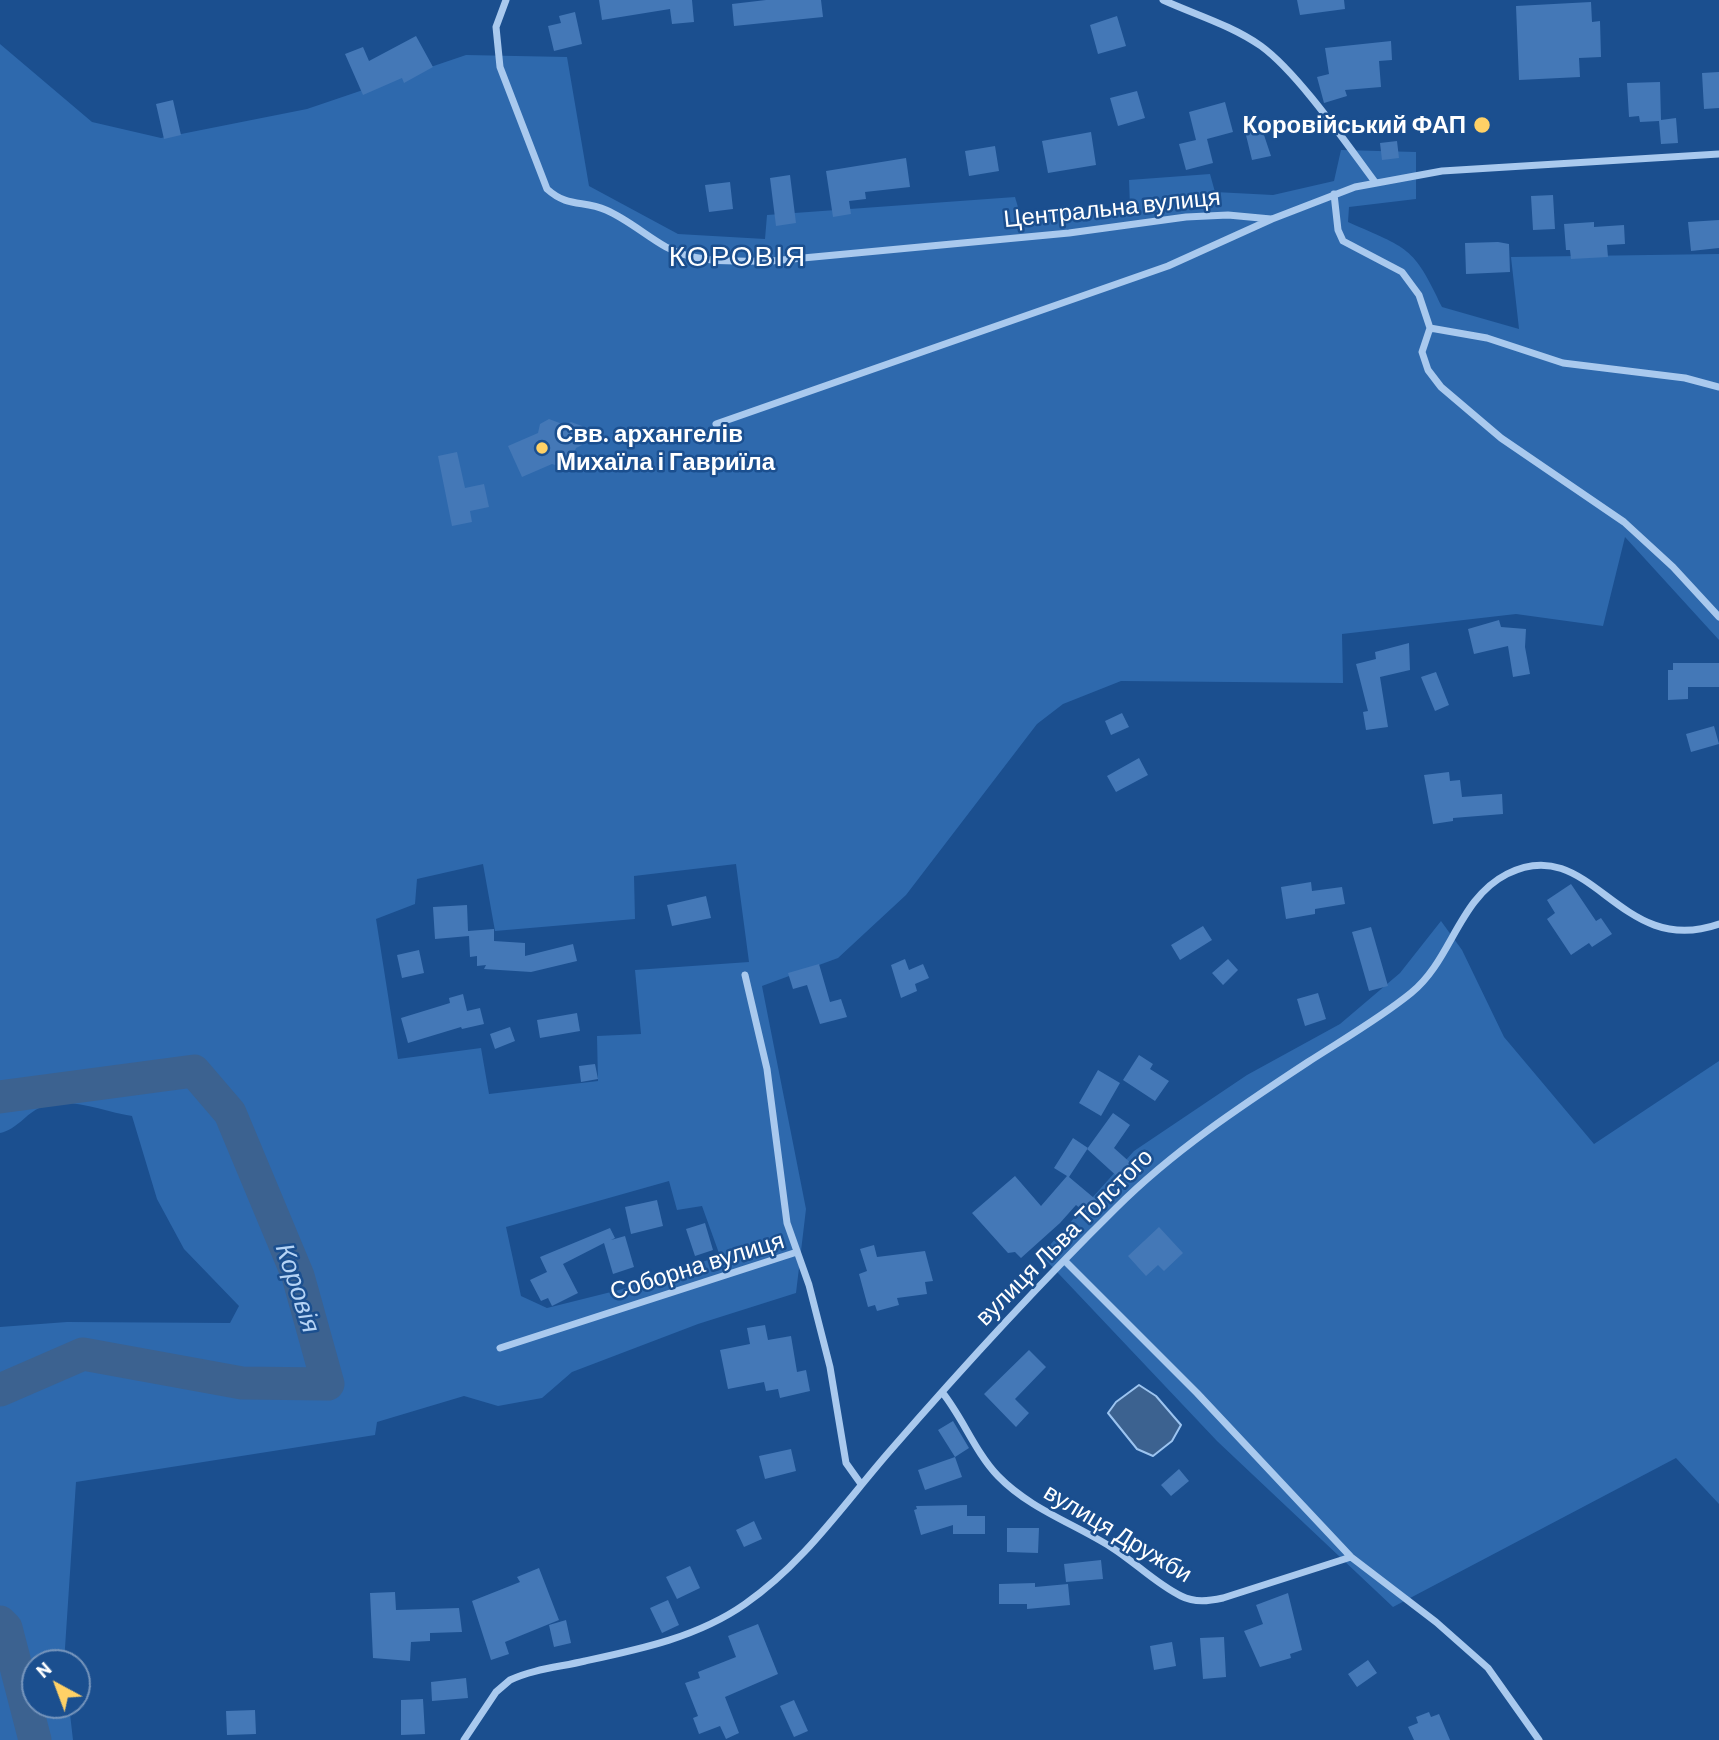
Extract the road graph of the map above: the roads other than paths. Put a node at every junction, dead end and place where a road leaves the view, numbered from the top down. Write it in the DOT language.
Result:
graph roads {
  1 [pos="506,0"];
  2 [pos="1163,0"];
  3 [pos="1719,154"];
  4 [pos="1375,182"];
  5 [pos="1334,194"];
  6 [pos="1272,219"];
  7 [pos="1430,328"];
  8 [pos="1719,387"];
  9 [pos="716,424"];
  10 [pos="1719,617"];
  11 [pos="1719,924"];
  12 [pos="745,975"];
  13 [pos="797,1252"];
  14 [pos="1065,1261"];
  15 [pos="500,1348"];
  16 [pos="942,1392"];
  17 [pos="861,1484"];
  18 [pos="1351,1557"];
  19 [pos="464,1740"];
  20 [pos="1539,1740"];
  1 -- 6 [label="street, Центральна вулиця"];
  2 -- 4 [label="street"];
  3 -- 4 [label="street, Центральна вулиця"];
  4 -- 5 [label="street, Центральна вулиця"];
  5 -- 6 [label="street, Центральна вулиця"];
  5 -- 7 [label="street"];
  6 -- 9 [label="street"];
  7 -- 8 [label="street"];
  7 -- 10 [label="street"];
  11 -- 14 [label="street, вулиця Льва Толстого"];
  12 -- 13 [label="street"];
  13 -- 15 [label="street, Соборна вулиця"];
  13 -- 17 [label="street, Соборна вулиця"];
  14 -- 16 [label="street, вулиця Льва Толстого"];
  14 -- 18 [label="street"];
  16 -- 17 [label="street, вулиця Льва Толстого"];
  16 -- 18 [label="street, вулиця Дружби"];
  17 -- 19 [label="street, вулиця Льва Толстого"];
  18 -- 20 [label="street"];
}
